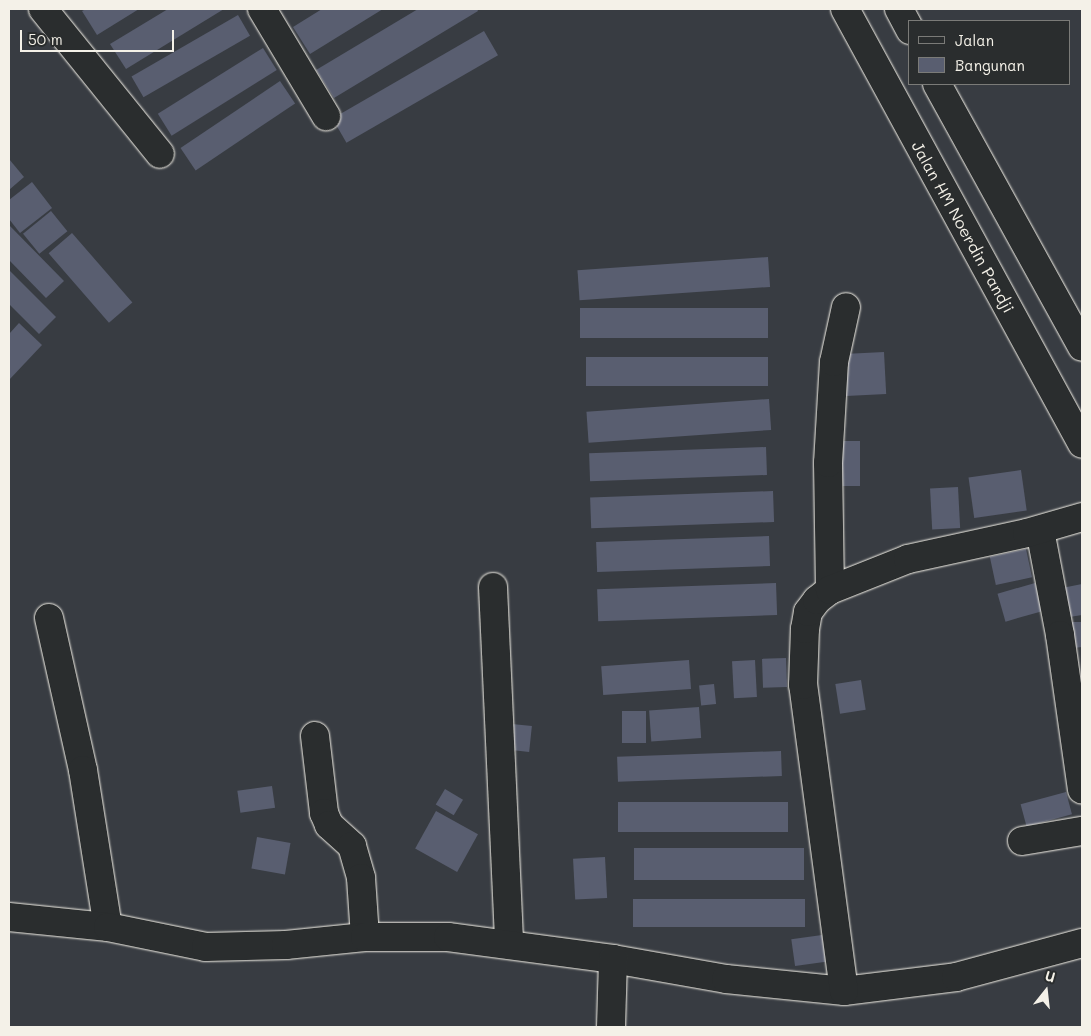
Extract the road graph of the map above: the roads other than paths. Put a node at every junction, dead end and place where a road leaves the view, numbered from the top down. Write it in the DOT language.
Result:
graph roads {
  1 [pos="43,9"];
  2 [pos="262,9"];
  3 [pos="845,9"];
  4 [pos="899,9"];
  5 [pos="908,26"];
  6 [pos="938,85"];
  7 [pos="326,116"];
  8 [pos="160,154"];
  9 [pos="846,307"];
  10 [pos="1082,348"];
  11 [pos="1082,444"];
  12 [pos="1082,518"];
  13 [pos="1040,530"];
  14 [pos="493,587"];
  15 [pos="830,590"];
  16 [pos="49,618"];
  17 [pos="315,736"];
  18 [pos="1082,788"];
  19 [pos="1082,831"];
  20 [pos="1022,841"];
  21 [pos="9,917"];
  22 [pos="108,927"];
  23 [pos="365,937"];
  24 [pos="1082,943"];
  25 [pos="509,945"];
  26 [pos="613,959"];
  27 [pos="844,991"];
  28 [pos="611,1027"];
  1 -- 8 [label="street"];
  2 -- 7 [label="street"];
  3 -- 11 [label="street, Jalan HM Noerdin Pandji"];
  4 -- 5 [label="street"];
  6 -- 10 [label="street"];
  9 -- 15 [label="street"];
  12 -- 13 [label="street"];
  13 -- 15 [label="street"];
  13 -- 18 [label="street"];
  14 -- 25 [label="street"];
  15 -- 27 [label="street"];
  16 -- 22 [label="street"];
  17 -- 23 [label="street"];
  19 -- 20 [label="street"];
  21 -- 22 [label="street"];
  22 -- 23 [label="street"];
  23 -- 25 [label="street"];
  24 -- 27 [label="street"];
  25 -- 26 [label="street"];
  26 -- 27 [label="street"];
  26 -- 28 [label="street"];
}
